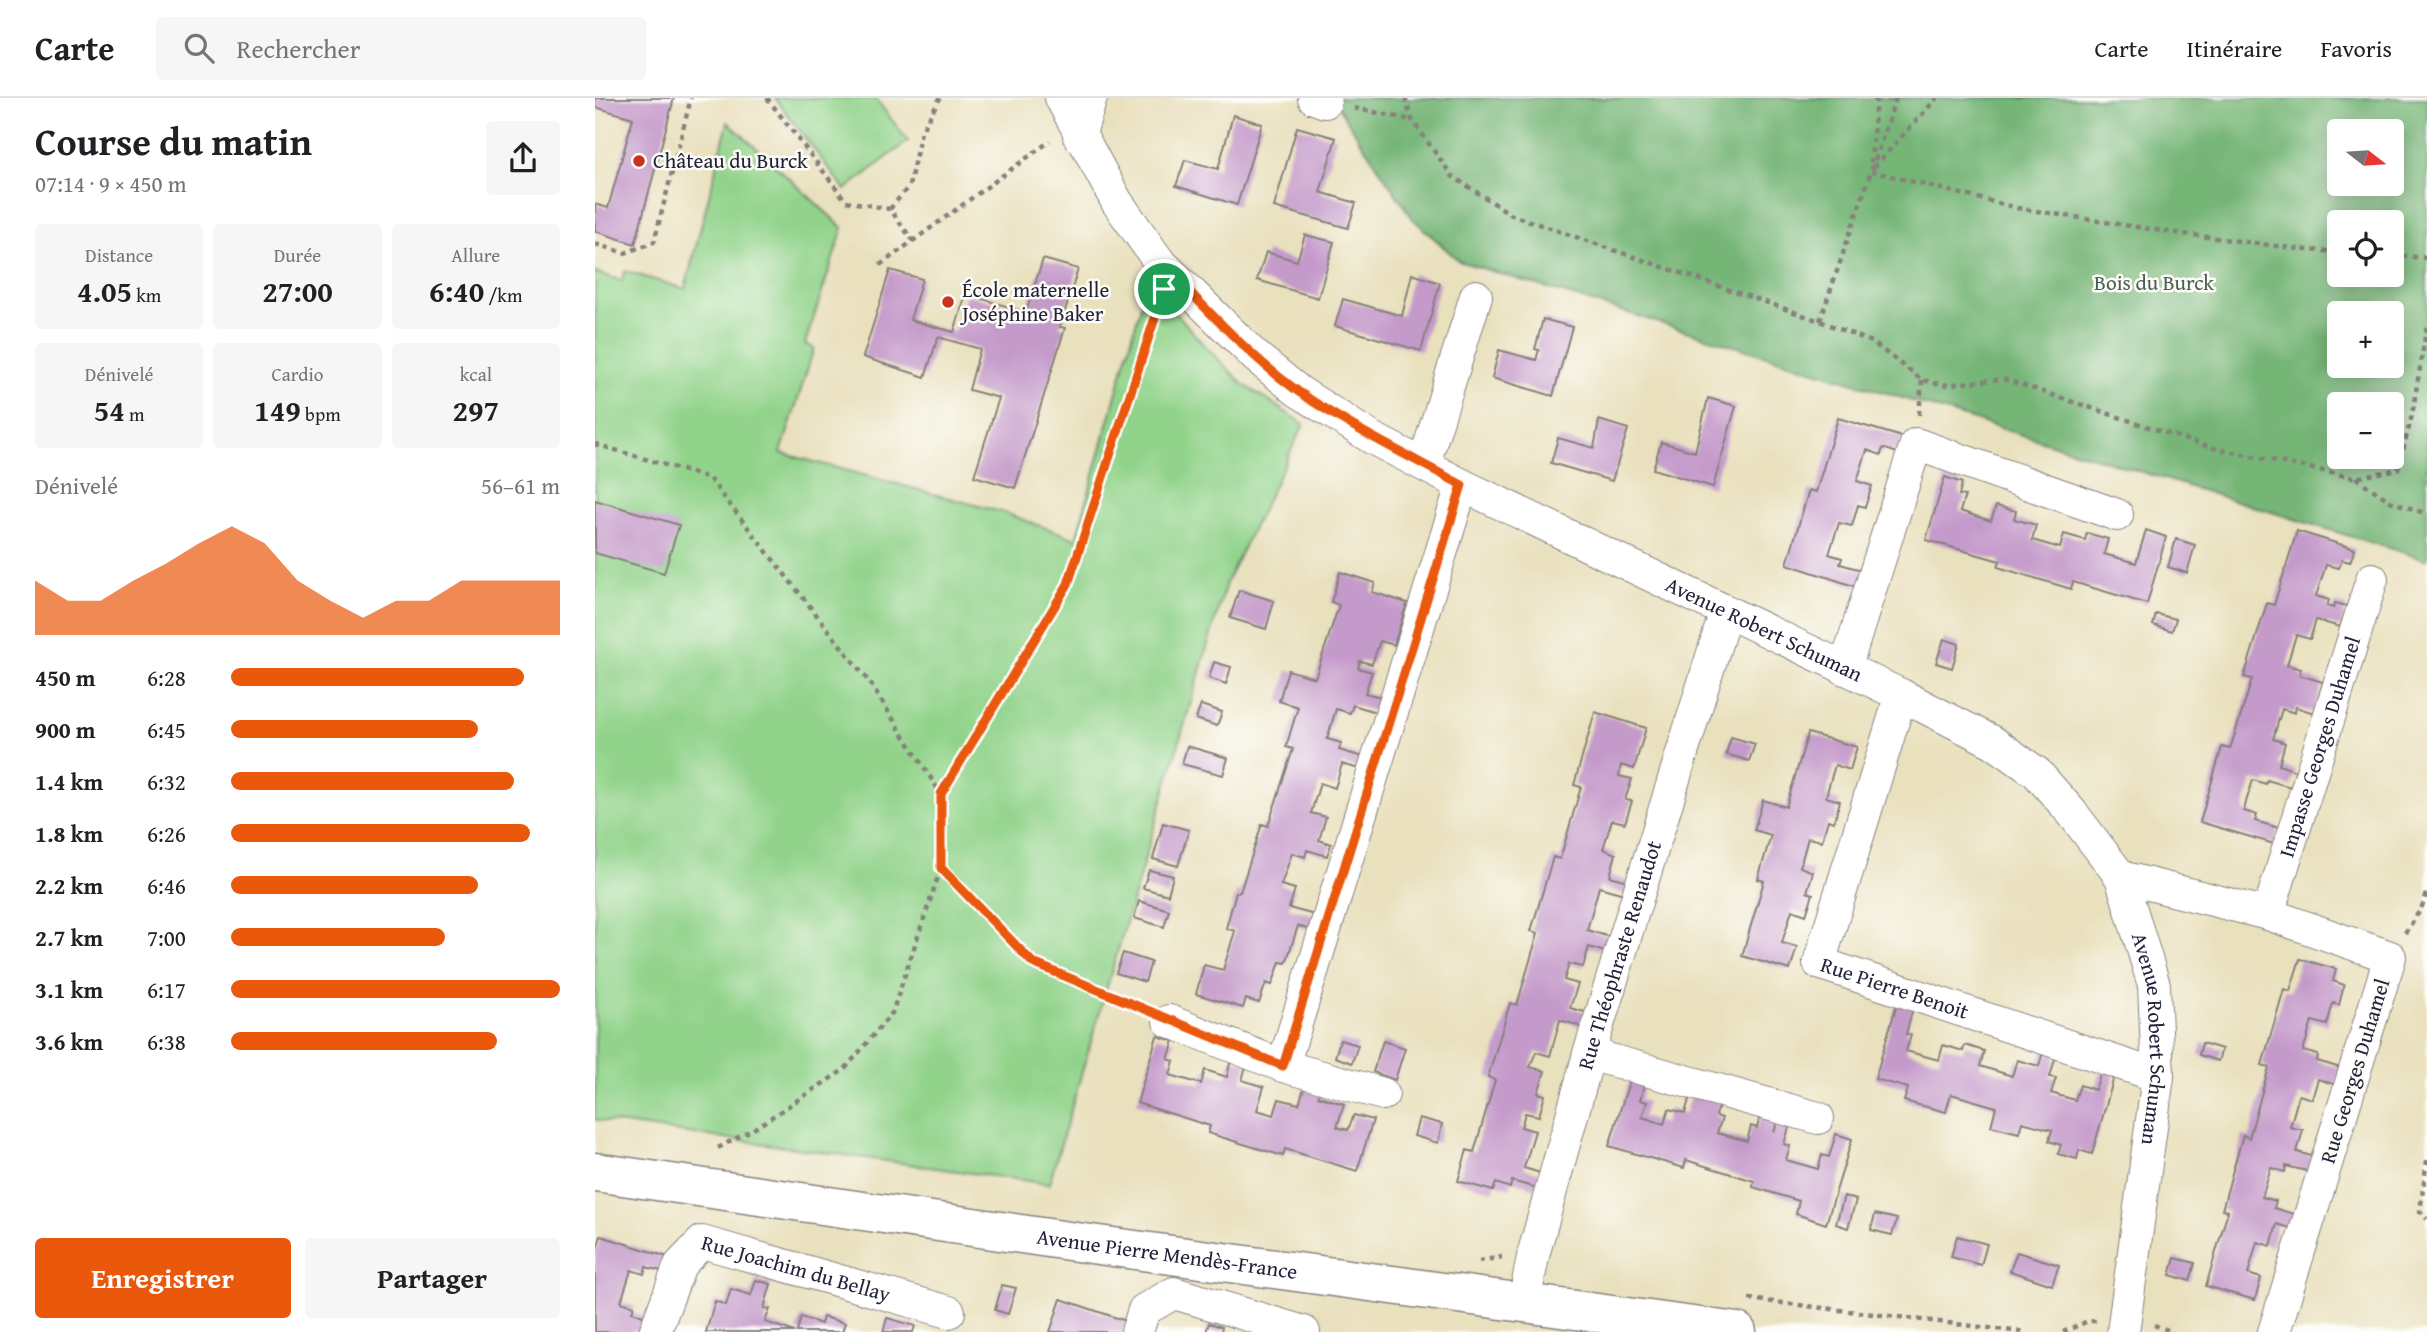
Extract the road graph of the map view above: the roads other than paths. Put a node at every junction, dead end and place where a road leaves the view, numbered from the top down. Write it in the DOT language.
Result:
graph roads {
  1 [pos="1091,98"];
  2 [pos="1071,119"];
  3 [pos="1476,296"];
  4 [pos="1424,464"];
  5 [pos="1462,485"];
  6 [pos="2117,515"];
  7 [pos="2372,579"];
  8 [pos="1726,611"];
  9 [pos="1845,670"];
  10 [pos="1902,695"];
  11 [pos="2121,877"];
  12 [pos="2268,914"];
  13 [pos="1168,1021"];
  14 [pos="1589,1054"];
  15 [pos="1283,1066"];
  16 [pos="2158,1076"];
  17 [pos="1383,1094"];
  18 [pos="1818,1118"];
  19 [pos="595,1172"];
  20 [pos="1524,1302"];
  21 [pos="949,1312"];
  22 [pos="1740,1315"];
  23 [pos="2125,1326"];
  24 [pos="655,1332"];
  25 [pos="1137,1332"];
  26 [pos="1304,1332"];
  27 [pos="2274,1332"];
  1 -- 2 [label="street"];
  2 -- 4 [label="street, Avenue Robert Schuman"];
  3 -- 4 [label="street"];
  4 -- 5 [label="street, Avenue Robert Schuman"];
  5 -- 8 [label="street, Avenue Robert Schuman"];
  5 -- 15 [label="street"];
  6 -- 9 [label="street"];
  7 -- 12 [label="street, Impasse Georges Duhamel"];
  8 -- 9 [label="street, Avenue Robert Schuman"];
  8 -- 14 [label="street, Rue Théophraste Renaudot"];
  9 -- 10 [label="street, Avenue Robert Schuman"];
  10 -- 11 [label="street, Avenue Robert Schuman"];
  10 -- 16 [label="street, Rue Pierre Benoit"];
  11 -- 12 [label="street, Rue Georges Duhamel"];
  11 -- 16 [label="street, Avenue Robert Schuman"];
  12 -- 27 [label="street, Rue Georges Duhamel"];
  13 -- 15 [label="street"];
  14 -- 18 [label="street"];
  14 -- 20 [label="street, Rue Théophraste Renaudot"];
  15 -- 17 [label="street"];
  16 -- 23 [label="street, Avenue Robert Schuman"];
  19 -- 20 [label="main road, Avenue Pierre Mendès-France"];
  20 -- 22 [label="main road, Avenue Pierre Mendès-France"];
  21 -- 24 [label="street, Rue Joachim du Bellay"];
  25 -- 26 [label="street"];
}
